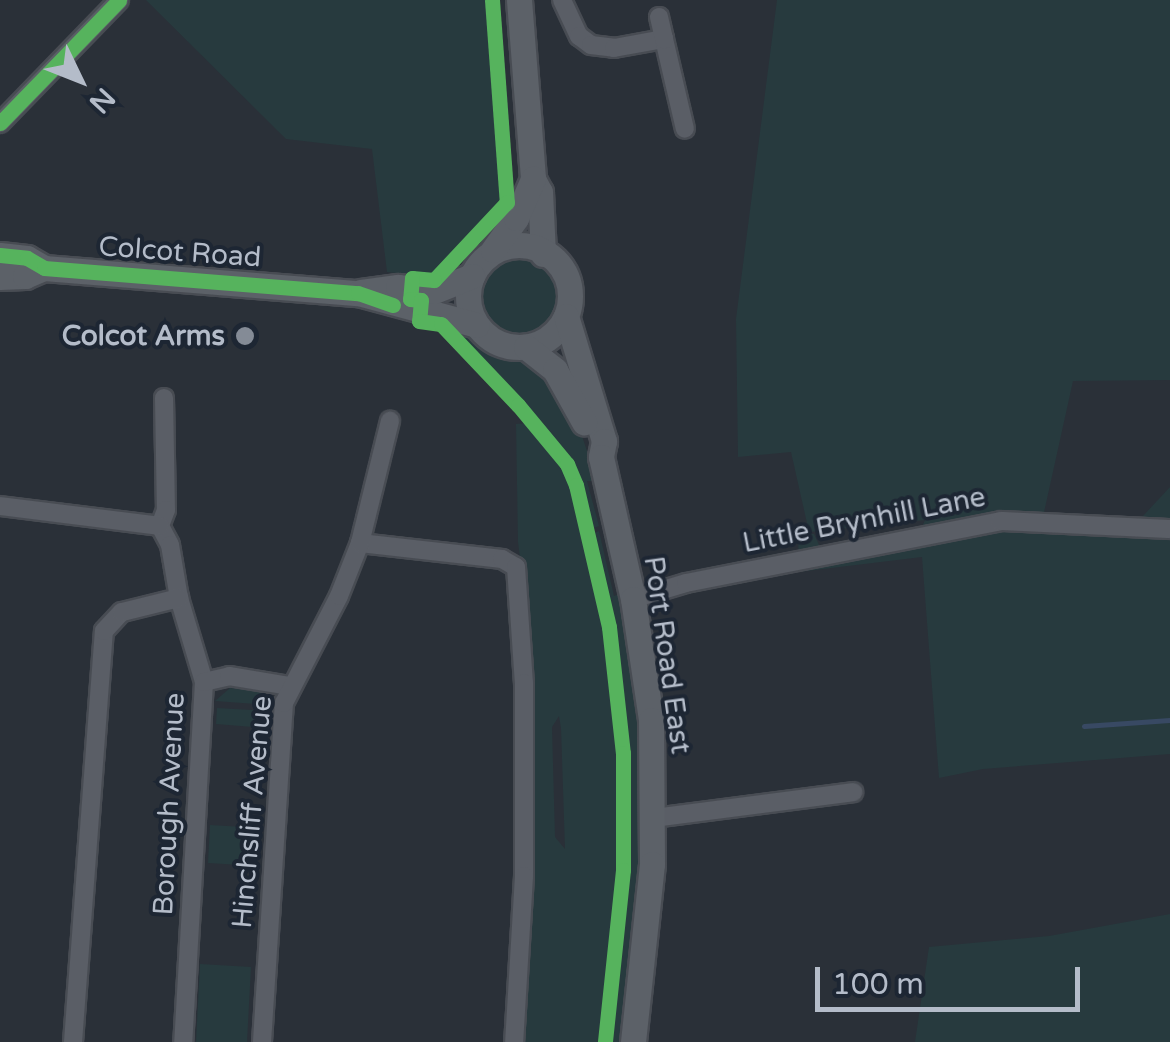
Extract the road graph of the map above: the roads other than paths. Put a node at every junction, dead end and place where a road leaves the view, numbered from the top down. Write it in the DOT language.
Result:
graph roads {
  1 [pos="119,0"];
  2 [pos="518,0"];
  3 [pos="562,0"];
  4 [pos="659,17"];
  5 [pos="664,38"];
  6 [pos="0,122"];
  7 [pos="685,128"];
  8 [pos="533,179"];
  9 [pos="494,250"];
  10 [pos="543,254"];
  11 [pos="0,255"];
  12 [pos="44,268"];
  13 [pos="472,276"];
  14 [pos="0,277"];
  15 [pos="358,293"];
  16 [pos="566,316"];
  17 [pos="477,326"];
  18 [pos="526,346"];
  19 [pos="164,398"];
  20 [pos="390,421"];
  21 [pos="601,457"];
  22 [pos="0,506"];
  23 [pos="160,526"];
  24 [pos="1170,529"];
  25 [pos="360,543"];
  26 [pos="179,598"];
  27 [pos="633,600"];
  28 [pos="204,682"];
  29 [pos="290,686"];
  30 [pos="853,792"];
  31 [pos="654,818"];
  32 [pos="73,1042"];
  33 [pos="182,1042"];
  34 [pos="262,1042"];
  35 [pos="514,1042"];
  36 [pos="633,1042"];
  1 -- 6 [label="street"];
  2 -- 8 [label="main road"];
  3 -- 5 [label="street"];
  4 -- 5 [label="street"];
  5 -- 7 [label="street"];
  8 -- 9 [label="main road"];
  8 -- 10 [label="main road"];
  9 -- 10 [label="main road"];
  9 -- 13 [label="main road"];
  10 -- 16 [label="main road"];
  11 -- 12 [label="main road, Colcot Road"];
  12 -- 14 [label="main road, Colcot Road"];
  12 -- 15 [label="main road, Colcot Road"];
  13 -- 15 [label="main road, Colcot Road"];
  13 -- 17 [label="main road"];
  15 -- 17 [label="main road, Colcot Road"];
  16 -- 18 [label="main road"];
  16 -- 21 [label="main road, Port Road East"];
  17 -- 18 [label="main road"];
  18 -- 21 [label="main road, Port Road East"];
  19 -- 23 [label="street, Borough Avenue"];
  20 -- 25 [label="street, Hinchsliff Avenue"];
  21 -- 27 [label="main road, Port Road East"];
  22 -- 23 [label="street"];
  23 -- 26 [label="street, Borough Avenue"];
  24 -- 27 [label="street, Little Brynhill Lane"];
  25 -- 29 [label="street, Hinchsliff Avenue"];
  25 -- 35 [label="street"];
  26 -- 28 [label="street, Borough Avenue"];
  26 -- 32 [label="street"];
  27 -- 31 [label="main road, Port Road East"];
  28 -- 29 [label="street"];
  28 -- 33 [label="street, Borough Avenue"];
  29 -- 34 [label="street, Hinchsliff Avenue"];
  30 -- 31 [label="street"];
  31 -- 36 [label="main road, Port Road East"];
}
